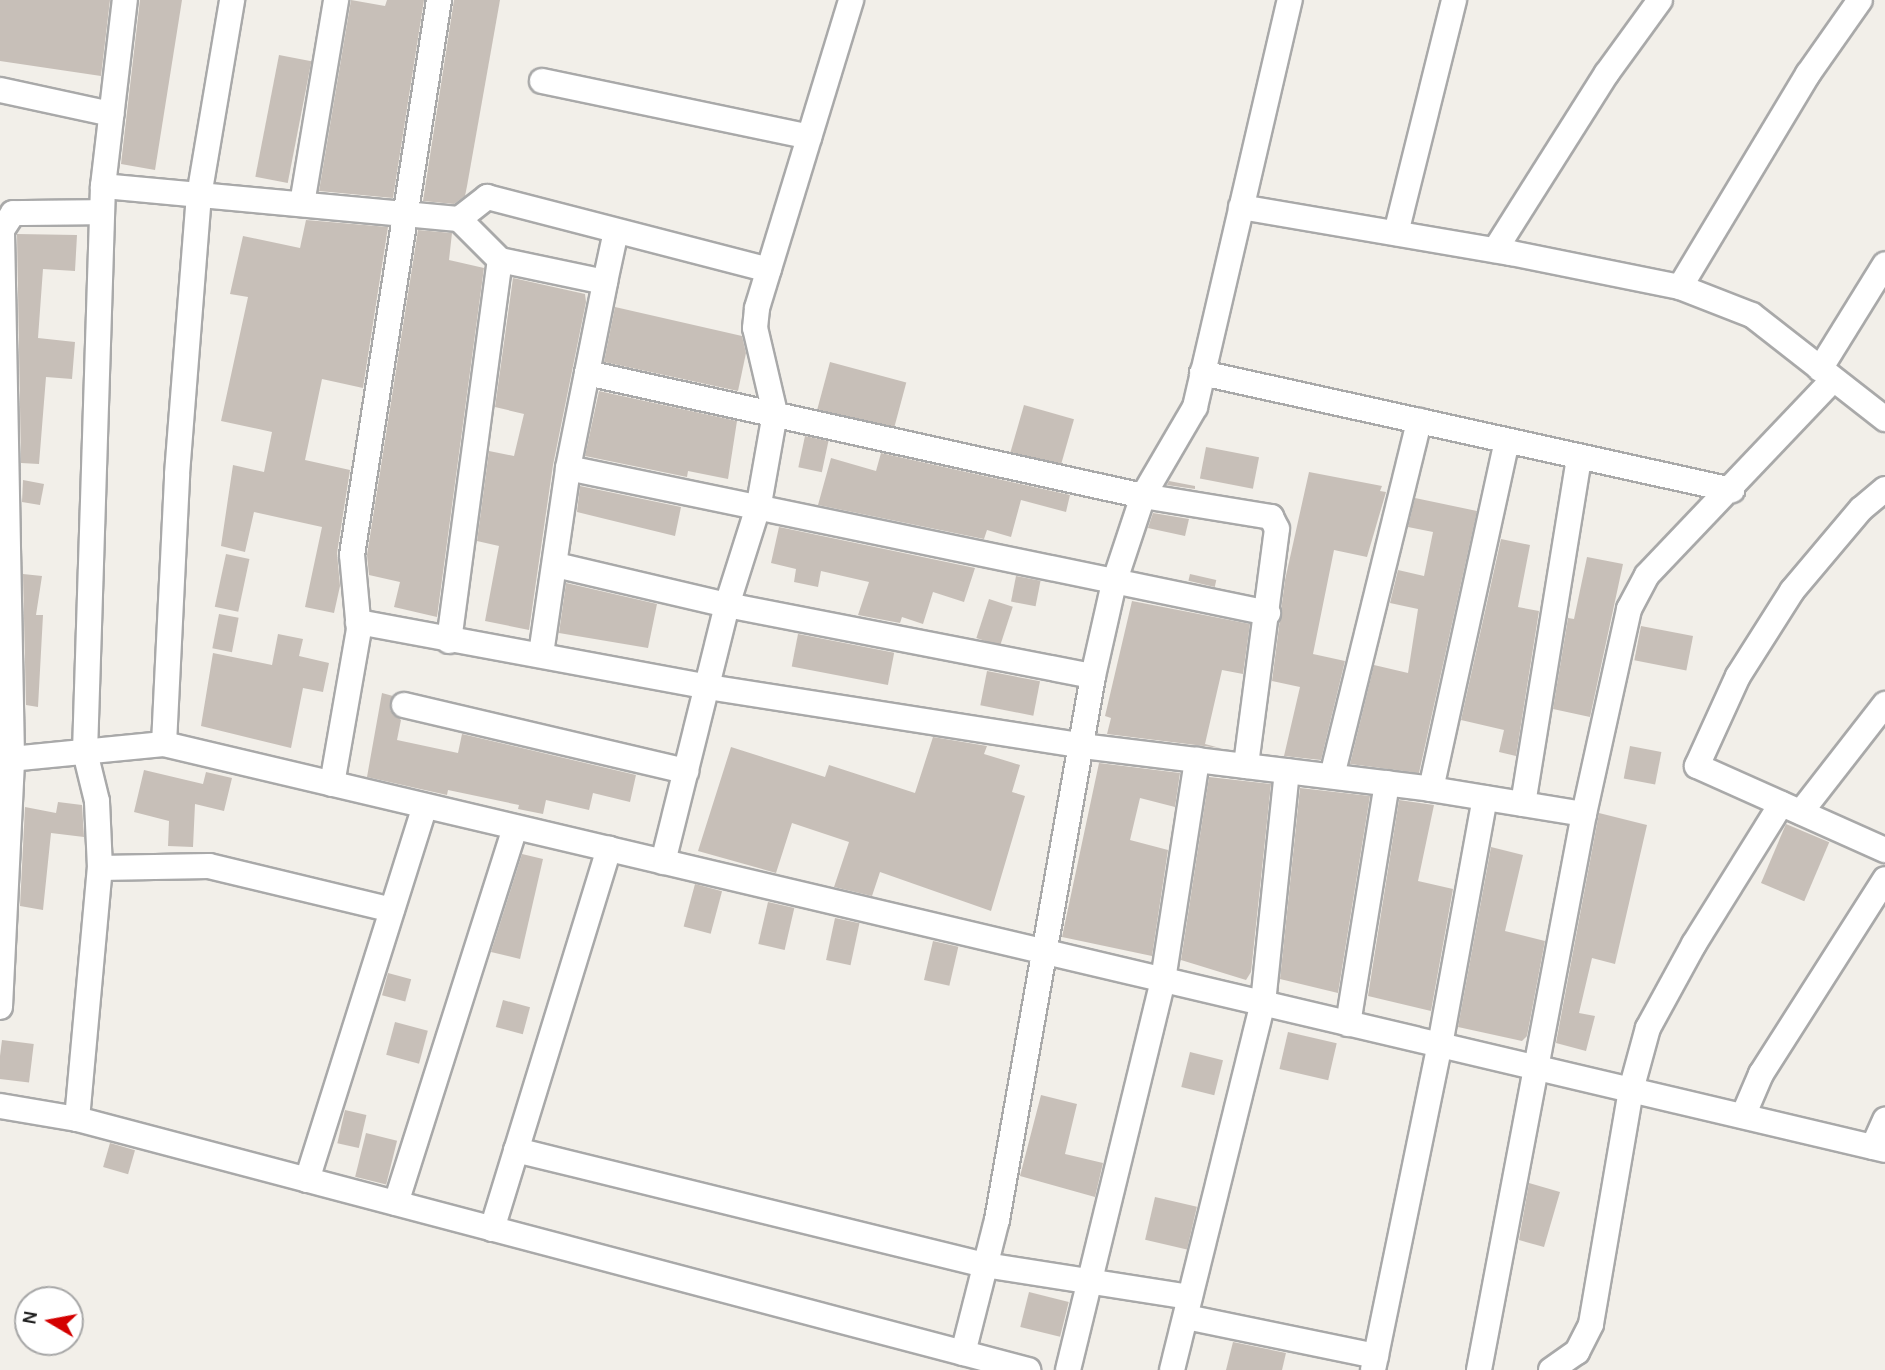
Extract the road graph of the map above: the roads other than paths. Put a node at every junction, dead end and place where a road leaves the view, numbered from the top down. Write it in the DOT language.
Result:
graph roads {
  1 [pos="125,0"];
  2 [pos="232,0"];
  3 [pos="336,0"];
  4 [pos="439,0"];
  5 [pos="851,0"];
  6 [pos="1290,0"];
  7 [pos="1454,0"];
  8 [pos="1660,0"];
  9 [pos="1860,0"];
  10 [pos="542,81"];
  11 [pos="0,90"];
  12 [pos="111,114"];
  13 [pos="809,137"];
  14 [pos="103,186"];
  15 [pos="200,196"];
  16 [pos="302,204"];
  17 [pos="1241,207"];
  18 [pos="7,212"];
  19 [pos="102,212"];
  20 [pos="403,215"];
  21 [pos="459,219"];
  22 [pos="616,231"];
  23 [pos="1396,233"];
  24 [pos="1495,250"];
  25 [pos="499,260"];
  26 [pos="1885,264"];
  27 [pos="769,270"];
  28 [pos="605,282"];
  29 [pos="1680,287"];
  30 [pos="587,373"];
  31 [pos="1202,373"];
  32 [pos="1826,375"];
  33 [pos="775,412"];
  34 [pos="1885,419"];
  35 [pos="1419,421"];
  36 [pos="1507,441"];
  37 [pos="1579,457"];
  38 [pos="568,468"];
  39 [pos="1885,489"];
  40 [pos="1732,490"];
  41 [pos="1143,496"];
  42 [pos="759,504"];
  43 [pos="556,565"];
  44 [pos="1114,583"];
  45 [pos="727,605"];
  46 [pos="1268,613"];
  47 [pos="358,622"];
  48 [pos="449,641"];
  49 [pos="541,654"];
  50 [pos="1093,676"];
  51 [pos="708,687"];
  52 [pos="404,705"];
  53 [pos="1885,705"];
  54 [pos="164,744"];
  55 [pos="1083,746"];
  56 [pos="85,751"];
  57 [pos="6,759"];
  58 [pos="1198,760"];
  59 [pos="1246,766"];
  60 [pos="686,771"];
  61 [pos="1287,771"];
  62 [pos="1332,776"];
  63 [pos="332,783"];
  64 [pos="1387,783"];
  65 [pos="1431,789"];
  66 [pos="1485,797"];
  67 [pos="1523,804"];
  68 [pos="425,806"];
  69 [pos="1791,808"];
  70 [pos="1584,814"];
  71 [pos="515,827"];
  72 [pos="609,849"];
  73 [pos="1885,849"];
  74 [pos="663,862"];
  75 [pos="100,868"];
  76 [pos="1885,878"];
  77 [pos="392,910"];
  78 [pos="1046,952"];
  79 [pos="1163,980"];
  80 [pos="1262,1003"];
  81 [pos="0,1007"];
  82 [pos="1348,1024"];
  83 [pos="1440,1045"];
  84 [pos="1538,1068"];
  85 [pos="1631,1090"];
  86 [pos="0,1107"];
  87 [pos="1743,1116"];
  88 [pos="77,1119"];
  89 [pos="1885,1120"];
  90 [pos="1879,1149"];
  91 [pos="516,1150"];
  92 [pos="307,1180"];
  93 [pos="396,1203"];
  94 [pos="492,1229"];
  95 [pos="985,1265"];
  96 [pos="1089,1281"];
  97 [pos="1188,1307"];
  98 [pos="963,1353"];
  99 [pos="1375,1363"];
  100 [pos="1028,1370"];
  101 [pos="1068,1370"];
  102 [pos="1172,1370"];
  103 [pos="1479,1370"];
  104 [pos="1551,1370"];
  1 -- 12 [label="street"];
  2 -- 15 [label="street"];
  3 -- 16 [label="street"];
  4 -- 20 [label="street"];
  5 -- 13 [label="street"];
  6 -- 17 [label="street"];
  7 -- 23 [label="street"];
  8 -- 24 [label="street"];
  9 -- 29 [label="street"];
  10 -- 13 [label="street"];
  11 -- 12 [label="street"];
  12 -- 14 [label="street"];
  13 -- 27 [label="street"];
  14 -- 15 [label="street"];
  14 -- 19 [label="street"];
  15 -- 16 [label="street"];
  15 -- 54 [label="street"];
  16 -- 20 [label="street"];
  17 -- 23 [label="street"];
  17 -- 31 [label="street"];
  18 -- 19 [label="street"];
  18 -- 57 [label="street"];
  19 -- 56 [label="street"];
  20 -- 21 [label="street"];
  20 -- 47 [label="street"];
  21 -- 22 [label="street"];
  21 -- 25 [label="street"];
  22 -- 27 [label="street"];
  22 -- 28 [label="street"];
  23 -- 24 [label="street"];
  24 -- 29 [label="street"];
  25 -- 28 [label="street"];
  25 -- 48 [label="street"];
  26 -- 32 [label="street"];
  27 -- 33 [label="street"];
  28 -- 30 [label="street"];
  29 -- 32 [label="street"];
  30 -- 33 [label="street"];
  30 -- 38 [label="street"];
  31 -- 35 [label="street"];
  31 -- 41 [label="street"];
  32 -- 34 [label="street"];
  32 -- 40 [label="street"];
  33 -- 41 [label="street"];
  33 -- 42 [label="street"];
  35 -- 36 [label="street"];
  35 -- 62 [label="street"];
  36 -- 37 [label="street"];
  36 -- 65 [label="street"];
  37 -- 40 [label="street"];
  37 -- 67 [label="street"];
  38 -- 42 [label="street"];
  38 -- 43 [label="street"];
  39 -- 69 [label="street"];
  40 -- 70 [label="street"];
  41 -- 44 [label="street"];
  41 -- 46 [label="street"];
  42 -- 44 [label="street"];
  42 -- 45 [label="street"];
  43 -- 45 [label="street"];
  43 -- 49 [label="street"];
  44 -- 46 [label="street"];
  44 -- 50 [label="street"];
  45 -- 50 [label="street"];
  45 -- 51 [label="street"];
  46 -- 59 [label="street"];
  47 -- 48 [label="street"];
  47 -- 63 [label="street"];
  48 -- 49 [label="street"];
  49 -- 51 [label="street"];
  50 -- 55 [label="street"];
  51 -- 55 [label="street"];
  51 -- 60 [label="street"];
  52 -- 60 [label="street"];
  53 -- 69 [label="street"];
  54 -- 56 [label="street"];
  54 -- 63 [label="street"];
  55 -- 58 [label="street"];
  55 -- 78 [label="street"];
  56 -- 57 [label="street"];
  56 -- 75 [label="street"];
  57 -- 81 [label="street"];
  58 -- 59 [label="street"];
  58 -- 79 [label="street"];
  59 -- 61 [label="street"];
  60 -- 74 [label="street"];
  61 -- 62 [label="street"];
  61 -- 80 [label="street"];
  62 -- 64 [label="street"];
  63 -- 68 [label="street"];
  64 -- 65 [label="street"];
  64 -- 82 [label="street"];
  65 -- 66 [label="street"];
  66 -- 67 [label="street"];
  66 -- 83 [label="street"];
  67 -- 70 [label="street"];
  68 -- 71 [label="street"];
  68 -- 77 [label="street"];
  69 -- 73 [label="street"];
  69 -- 85 [label="street"];
  70 -- 84 [label="street"];
  71 -- 72 [label="street"];
  71 -- 93 [label="street"];
  72 -- 74 [label="street"];
  72 -- 91 [label="street"];
  74 -- 78 [label="street"];
  75 -- 77 [label="street"];
  75 -- 88 [label="street"];
  76 -- 87 [label="street"];
  77 -- 92 [label="street"];
  78 -- 79 [label="street"];
  78 -- 95 [label="street"];
  79 -- 80 [label="street"];
  79 -- 96 [label="street"];
  80 -- 82 [label="street"];
  80 -- 97 [label="street"];
  82 -- 83 [label="street"];
  83 -- 84 [label="street"];
  83 -- 99 [label="street"];
  84 -- 85 [label="street"];
  84 -- 103 [label="street"];
  85 -- 87 [label="street"];
  85 -- 104 [label="street"];
  86 -- 88 [label="street"];
  87 -- 90 [label="street"];
  88 -- 92 [label="street"];
  89 -- 90 [label="street"];
  91 -- 94 [label="street"];
  91 -- 95 [label="street"];
  92 -- 93 [label="street"];
  93 -- 94 [label="street"];
  94 -- 98 [label="street"];
  95 -- 96 [label="street"];
  95 -- 98 [label="street"];
  96 -- 97 [label="street"];
  96 -- 101 [label="street"];
  97 -- 99 [label="street"];
  97 -- 102 [label="street"];
  98 -- 100 [label="street"];
}
